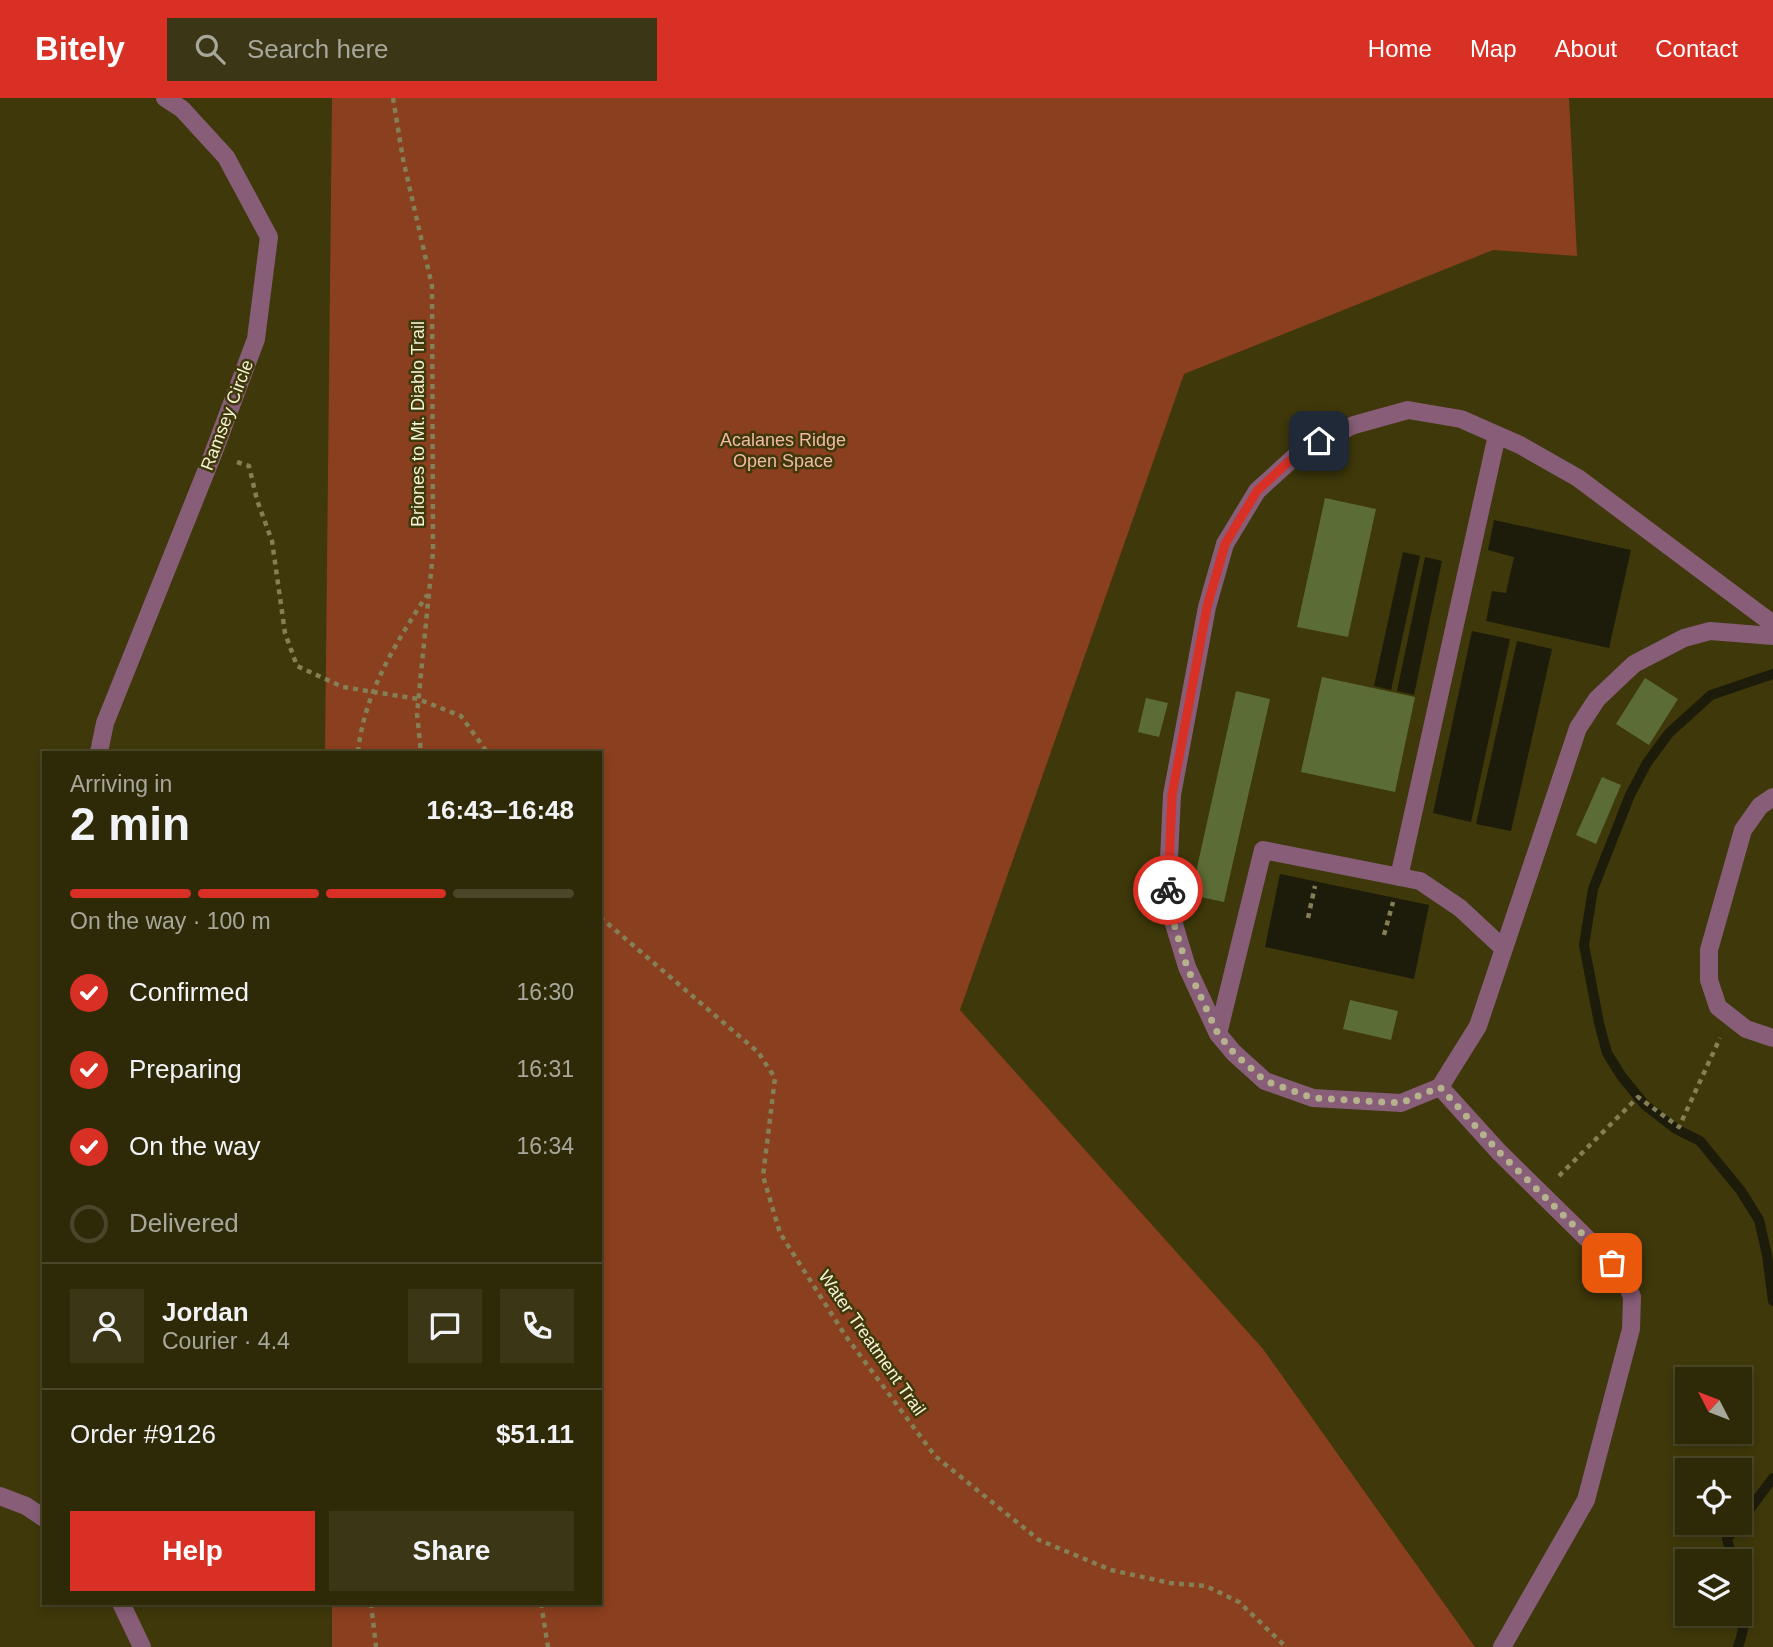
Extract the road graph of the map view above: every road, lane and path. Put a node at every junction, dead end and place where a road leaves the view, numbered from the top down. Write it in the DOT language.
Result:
graph roads {
  1 [pos="165,98"];
  2 [pos="393,98"];
  3 [pos="1497,435"];
  4 [pos="213,454"];
  5 [pos="428,594"];
  6 [pos="1773,624"];
  7 [pos="1773,636"];
  8 [pos="372,692"];
  9 [pos="418,699"];
  10 [pos="99,751"];
  11 [pos="358,751"];
  12 [pos="421,751"];
  13 [pos="486,751"];
  14 [pos="1773,797"];
  15 [pos="1320,861"];
  16 [pos="1399,877"];
  17 [pos="1308,918"];
  18 [pos="602,920"];
  19 [pos="1384,935"];
  20 [pos="1503,948"];
  21 [pos="1730,1016"];
  22 [pos="1218,1034"];
  23 [pos="1773,1038"];
  24 [pos="1440,1087"];
  25 [pos="1542,1194"];
  26 [pos="0,1496"];
  27 [pos="42,1517"];
  28 [pos="122,1605"];
  29 [pos="371,1605"];
  30 [pos="541,1605"];
  31 [pos="142,1647"];
  32 [pos="376,1647"];
  33 [pos="548,1647"];
  34 [pos="1286,1647"];
  35 [pos="1502,1647"];
  1 -- 4 [label="street, Ramsey Circle"];
  2 -- 5 [label="path, Briones to Mt. Diablo Trail"];
  3 -- 6 [label="street"];
  3 -- 16 [label="street"];
  3 -- 22 [label="street"];
  4 -- 8 [label="path"];
  4 -- 10 [label="street, Ramsey Circle"];
  5 -- 8 [label="path"];
  5 -- 9 [label="path, Briones to Mt. Diablo Trail"];
  7 -- 20 [label="street"];
  8 -- 9 [label="path"];
  8 -- 11 [label="path"];
  9 -- 12 [label="path, Briones to Mt. Diablo Trail"];
  9 -- 13 [label="path"];
  14 -- 21 [label="street"];
  15 -- 16 [label="street"];
  15 -- 17 [label="path"];
  15 -- 22 [label="street"];
  16 -- 19 [label="path"];
  16 -- 20 [label="street"];
  18 -- 34 [label="path, Water Treatment Trail"];
  20 -- 24 [label="street"];
  21 -- 23 [label="street"];
  21 -- 25 [label="path"];
  22 -- 24 [label="street"];
  24 -- 25 [label="street"];
  25 -- 35 [label="street"];
  26 -- 27 [label="street"];
  28 -- 31 [label="street"];
  29 -- 32 [label="path"];
  30 -- 33 [label="path"];
}
